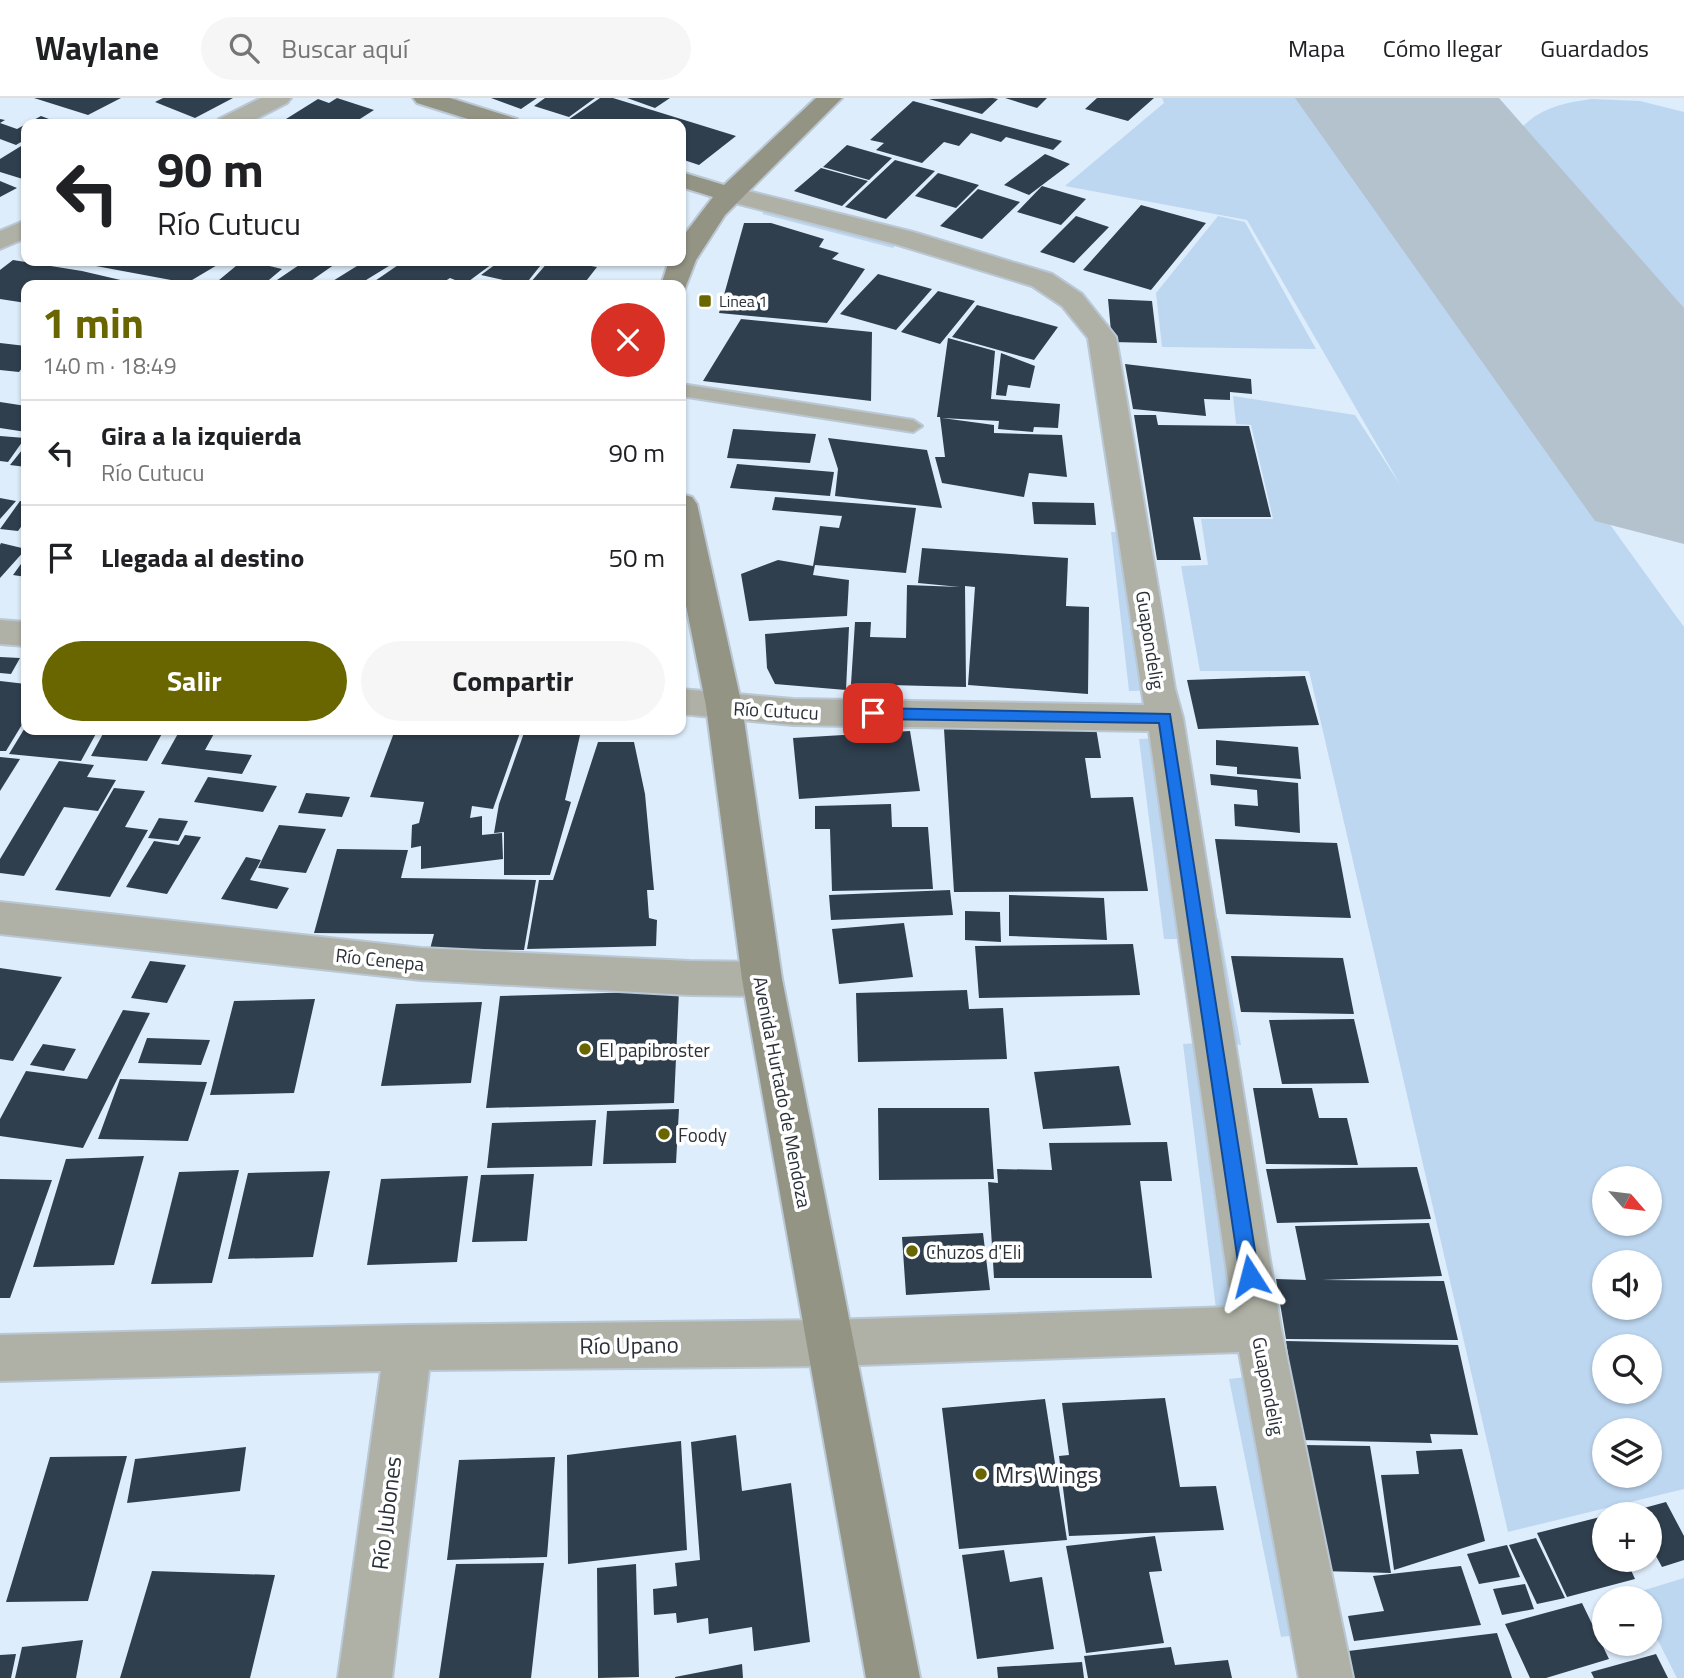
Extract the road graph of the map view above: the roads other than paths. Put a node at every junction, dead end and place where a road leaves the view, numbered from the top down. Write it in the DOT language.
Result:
graph roads {
  1 [pos="279,98"];
  2 [pos="425,98"];
  3 [pos="830,98"];
  4 [pos="854,98"];
  5 [pos="238,119"];
  6 [pos="492,119"];
  7 [pos="771,153"];
  8 [pos="686,181"];
  9 [pos="728,194"];
  10 [pos="21,230"];
  11 [pos="0,241"];
  12 [pos="686,259"];
  13 [pos="686,391"];
  14 [pos="913,426"];
  15 [pos="686,527"];
  16 [pos="0,632"];
  17 [pos="21,634"];
  18 [pos="686,702"];
  19 [pos="724,706"];
  20 [pos="1165,718"];
  21 [pos="0,918"];
  22 [pos="762,979"];
  23 [pos="1258,1329"];
  24 [pos="830,1343"];
  25 [pos="408,1348"];
  26 [pos="0,1358"];
  27 [pos="365,1678"];
  28 [pos="893,1678"];
  29 [pos="1326,1678"];
  1 -- 5 [label="street"];
  2 -- 6 [label="main road"];
  3 -- 7 [label="main road"];
  4 -- 7 [label="main road"];
  7 -- 9 [label="main road"];
  8 -- 9 [label="main road"];
  9 -- 12 [label="main road"];
  9 -- 20 [label="street, Guapondelig"];
  10 -- 11 [label="street"];
  13 -- 14 [label="lane"];
  15 -- 19 [label="main road, Avenida Hurtado de Mendoza"];
  16 -- 17 [label="street"];
  18 -- 19 [label="street, Río Cutucu"];
  19 -- 20 [label="street, Río Cutucu"];
  19 -- 22 [label="main road, Avenida Hurtado de Mendoza"];
  20 -- 23 [label="street, Guapondelig"];
  21 -- 22 [label="street, Río Cenepa"];
  22 -- 24 [label="main road, Avenida Hurtado de Mendoza"];
  23 -- 24 [label="street, Río Upano"];
  23 -- 29 [label="street, Guapondelig"];
  24 -- 25 [label="street, Río Upano"];
  24 -- 28 [label="main road, Avenida Hurtado de Mendoza"];
  25 -- 26 [label="street, Río Upano"];
  25 -- 27 [label="street, Río Jubones"];
}
